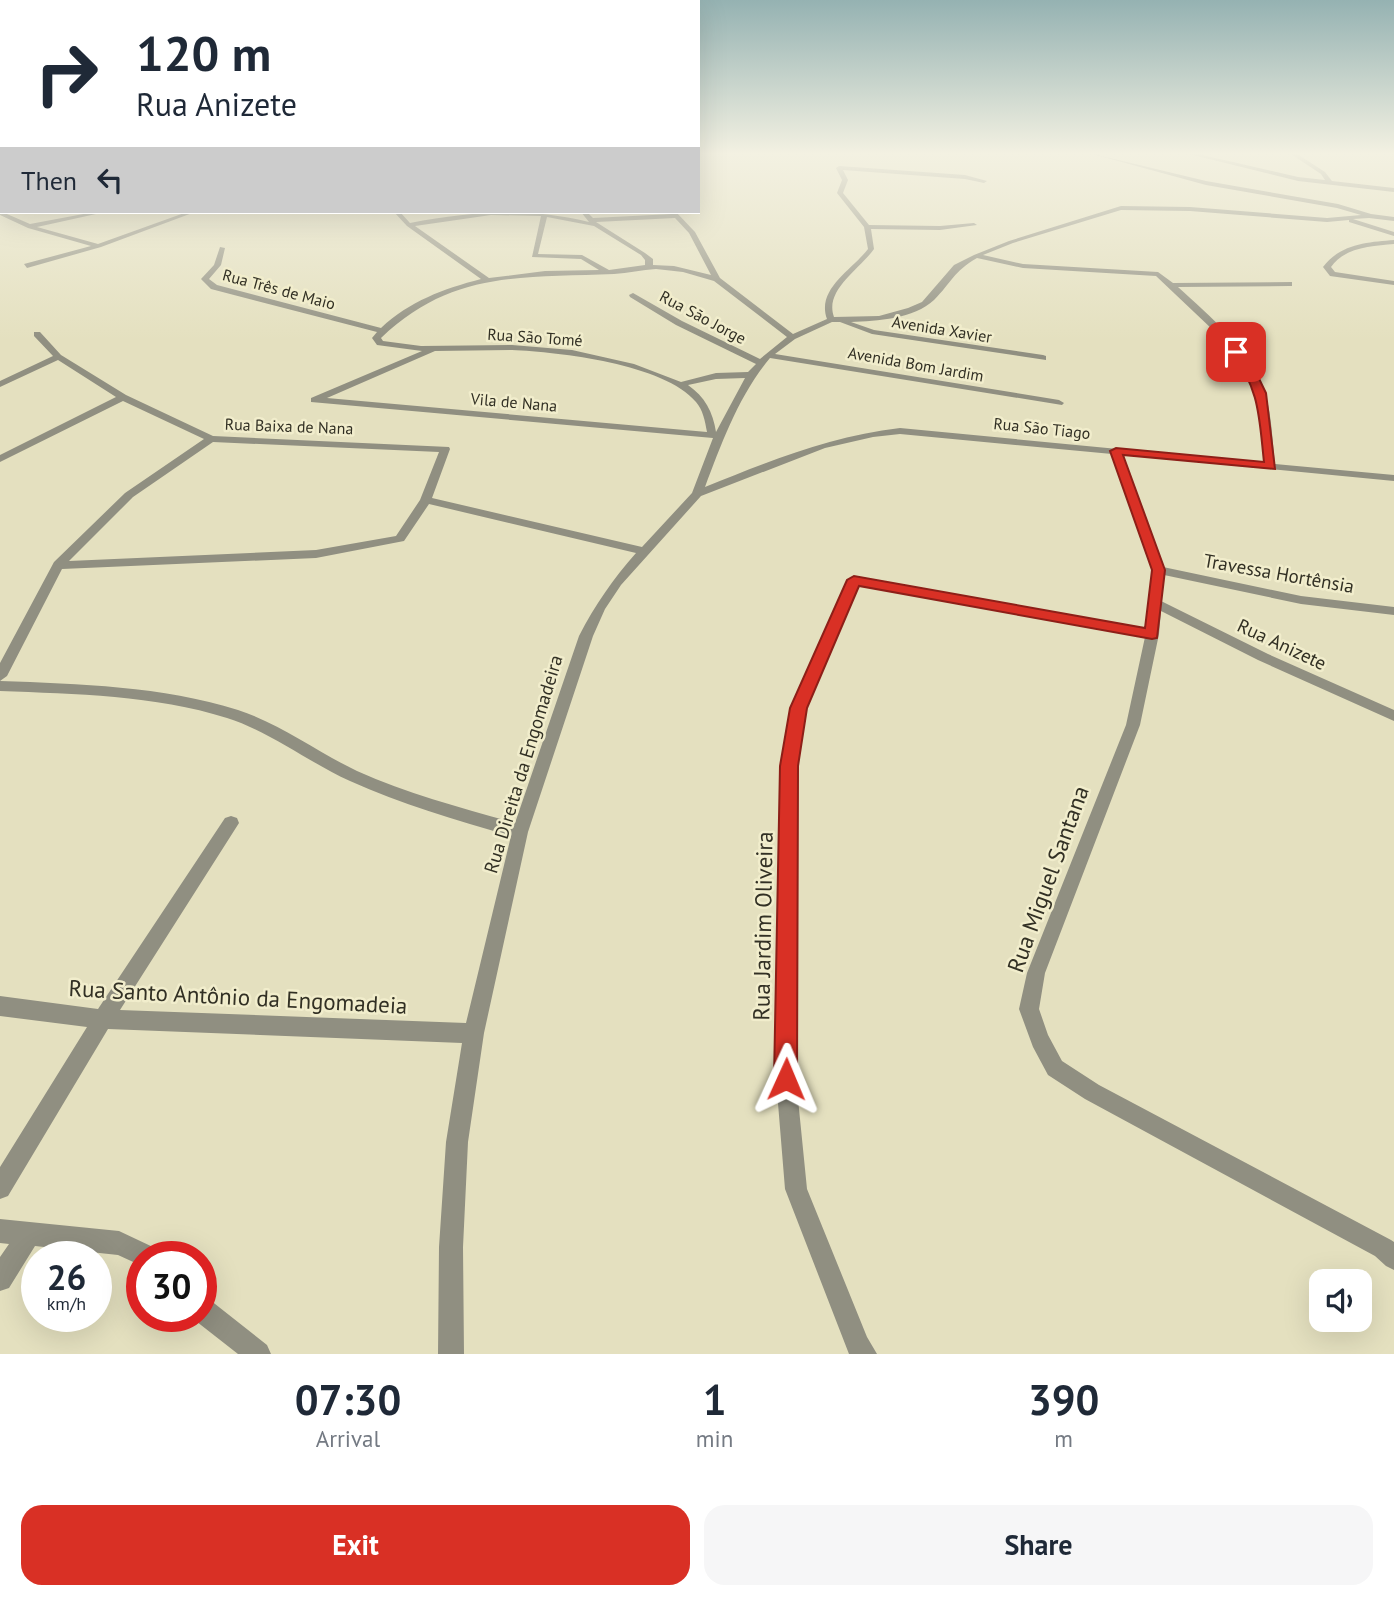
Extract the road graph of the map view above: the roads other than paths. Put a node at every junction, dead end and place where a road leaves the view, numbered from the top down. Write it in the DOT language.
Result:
graph roads {
  1 [pos="11,215"];
  2 [pos="87,215"];
  3 [pos="183,215"];
  4 [pos="400,215"];
  5 [pos="478,215"];
  6 [pos="544,215"];
  7 [pos="545,215"];
  8 [pos="587,215"];
  9 [pos="663,215"];
  10 [pos="676,215"];
  11 [pos="858,215"];
  12 [pos="1098,215"];
  13 [pos="1278,215"];
  14 [pos="1366,215"];
  15 [pos="1369,216"];
  16 [pos="1394,219"];
  17 [pos="1346,220"];
  18 [pos="594,222"];
  19 [pos="409,225"];
  20 [pos="974,225"];
  21 [pos="30,227"];
  22 [pos="867,227"];
  23 [pos="1394,234"];
  24 [pos="1394,242"];
  25 [pos="99,246"];
  26 [pos="222,248"];
  27 [pos="976,256"];
  28 [pos="27,266"];
  29 [pos="649,267"];
  30 [pos="607,272"];
  31 [pos="486,279"];
  32 [pos="717,279"];
  33 [pos="1394,283"];
  34 [pos="1289,284"];
  35 [pos="1171,285"];
  36 [pos="633,295"];
  37 [pos="835,319"];
  38 [pos="382,331"];
  39 [pos="37,334"];
  40 [pos="792,337"];
  41 [pos="439,347"];
  42 [pos="58,357"];
  43 [pos="1043,358"];
  44 [pos="760,364"];
  45 [pos="0,384"];
  46 [pos="683,384"];
  47 [pos="122,397"];
  48 [pos="1059,403"];
  49 [pos="716,436"];
  50 [pos="211,439"];
  51 [pos="1116,451"];
  52 [pos="0,459"];
  53 [pos="1270,466"];
  54 [pos="1394,478"];
  55 [pos="697,495"];
  56 [pos="426,500"];
  57 [pos="646,552"];
  58 [pos="58,565"];
  59 [pos="1158,570"];
  60 [pos="1155,603"];
  61 [pos="1394,611"];
  62 [pos="1152,634"];
  63 [pos="0,676"];
  64 [pos="0,686"];
  65 [pos="1394,716"];
  66 [pos="231,823"];
  67 [pos="520,832"];
  68 [pos="0,1006"];
  69 [pos="103,1020"];
  70 [pos="474,1033"];
  71 [pos="0,1188"];
  72 [pos="0,1231"];
  73 [pos="29,1234"];
  74 [pos="126,1246"];
  75 [pos="1394,1258"];
  76 [pos="0,1279"];
  77 [pos="217,1322"];
  78 [pos="258,1354"];
  79 [pos="451,1354"];
  80 [pos="864,1354"];
  1 -- 21 [label="street"];
  2 -- 21 [label="street"];
  3 -- 25 [label="street"];
  4 -- 19 [label="street"];
  5 -- 19 [label="street"];
  6 -- 30 [label="street"];
  7 -- 18 [label="street"];
  8 -- 18 [label="street"];
  9 -- 18 [label="street"];
  10 -- 32 [label="street"];
  11 -- 22 [label="street"];
  12 -- 27 [label="street, Rua Direita da Engomadeira"];
  13 -- 17 [label="street, Rua Direita da Engomadeira"];
  14 -- 15 [label="street"];
  15 -- 16 [label="street"];
  15 -- 17 [label="street"];
  17 -- 23 [label="street"];
  18 -- 29 [label="street"];
  19 -- 31 [label="street"];
  20 -- 22 [label="street"];
  21 -- 25 [label="street"];
  22 -- 37 [label="street"];
  24 -- 33 [label="street"];
  25 -- 28 [label="street"];
  26 -- 38 [label="street, Rua Três de Maio"];
  27 -- 35 [label="street"];
  27 -- 37 [label="street, Rua Direita da Engomadeira"];
  29 -- 30 [label="street"];
  29 -- 32 [label="street"];
  30 -- 31 [label="street"];
  31 -- 38 [label="street"];
  32 -- 40 [label="street"];
  34 -- 35 [label="street"];
  35 -- 53 [label="street"];
  36 -- 44 [label="street, Rua São Jorge"];
  37 -- 40 [label="street, Rua Direita da Engomadeira"];
  37 -- 43 [label="street, Avenida Xavier"];
  38 -- 41 [label="street, Rua São Tomé"];
  39 -- 42 [label="street, Rua Baixa de Nana"];
  40 -- 44 [label="street, Rua Direita da Engomadeira"];
  41 -- 46 [label="street, Rua São Tomé"];
  41 -- 49 [label="street, Vila de Nana"];
  42 -- 45 [label="street"];
  42 -- 47 [label="street, Rua Baixa de Nana"];
  44 -- 46 [label="street"];
  44 -- 48 [label="street, Avenida Bom Jardim"];
  44 -- 49 [label="street, Rua Direita da Engomadeira"];
  46 -- 49 [label="street"];
  47 -- 50 [label="street, Rua Baixa de Nana"];
  47 -- 52 [label="street"];
  49 -- 55 [label="street, Rua Direita da Engomadeira"];
  50 -- 56 [label="street, Rua Baixa de Nana"];
  50 -- 58 [label="street"];
  51 -- 53 [label="street, Rua São Tiago"];
  51 -- 55 [label="street, Rua São Tiago"];
  51 -- 59 [label="street, Rua Miguel Santana"];
  53 -- 54 [label="street, Rua São Tiago"];
  55 -- 57 [label="street, Rua Direita da Engomadeira"];
  56 -- 57 [label="street"];
  56 -- 58 [label="street"];
  57 -- 67 [label="street, Rua Direita da Engomadeira"];
  58 -- 63 [label="street"];
  59 -- 60 [label="street, Rua Miguel Santana"];
  59 -- 61 [label="street, Travessa Hortênsia"];
  60 -- 62 [label="street, Rua Miguel Santana"];
  60 -- 65 [label="street, Rua Anizete"];
  62 -- 75 [label="street, Rua Miguel Santana"];
  62 -- 80 [label="street, Rua Jardim Oliveira"];
  64 -- 67 [label="street"];
  66 -- 69 [label="street"];
  67 -- 70 [label="street, Rua Direita da Engomadeira"];
  68 -- 69 [label="street, Rua Santo Antônio da Engomadeia"];
  69 -- 70 [label="street, Rua Santo Antônio da Engomadeia"];
  69 -- 71 [label="street"];
  70 -- 79 [label="street, Rua Direita da Engomadeira"];
  72 -- 73 [label="street"];
  73 -- 74 [label="street"];
  73 -- 76 [label="street"];
  77 -- 78 [label="street"];
}
